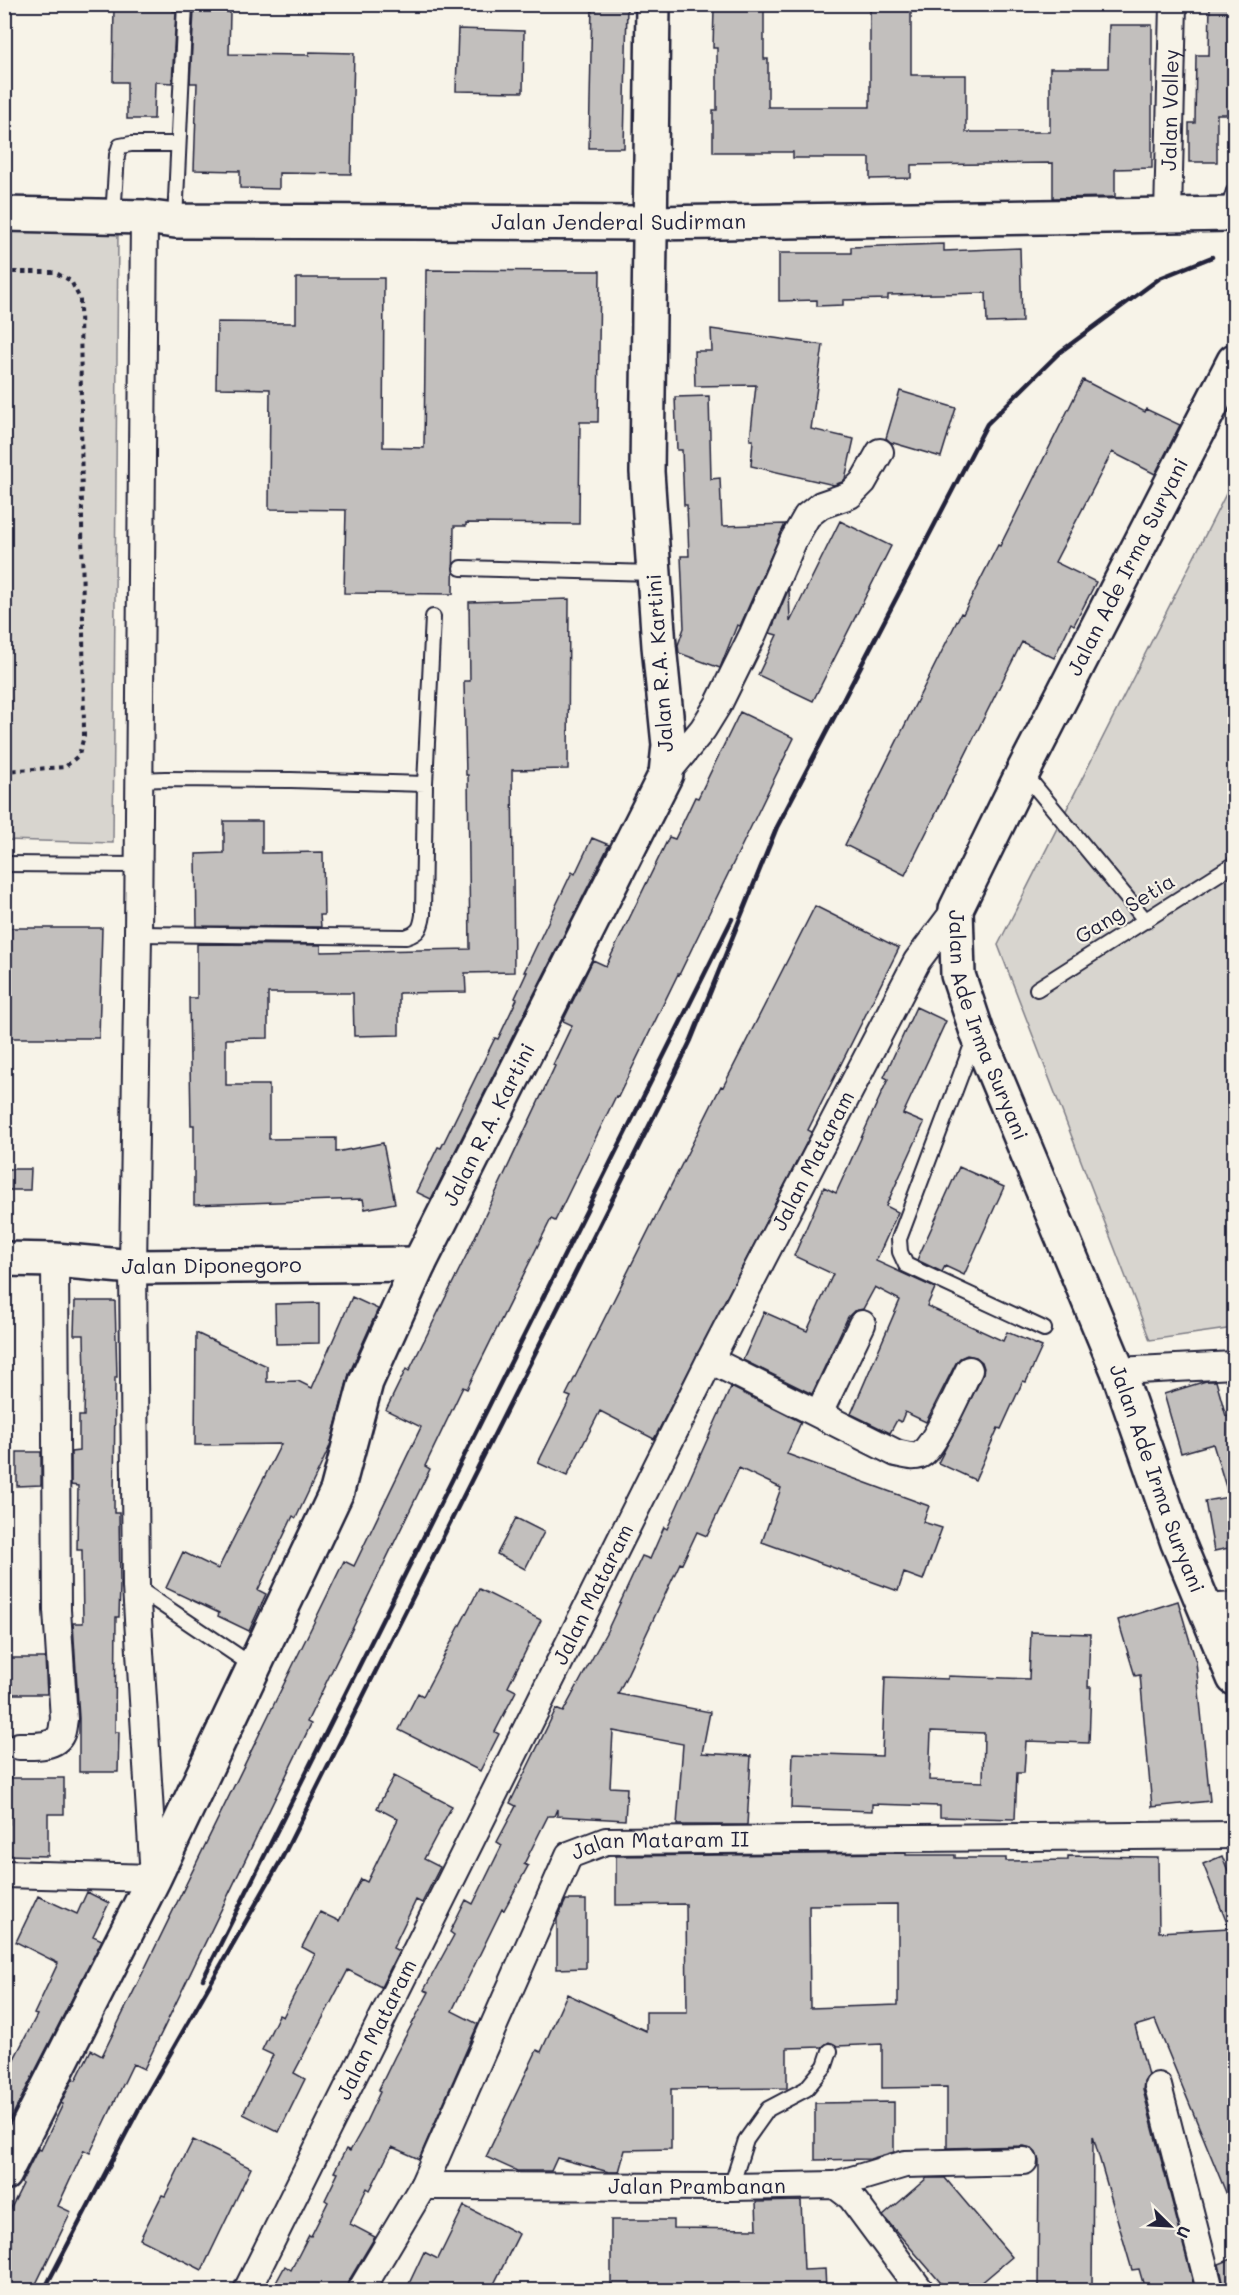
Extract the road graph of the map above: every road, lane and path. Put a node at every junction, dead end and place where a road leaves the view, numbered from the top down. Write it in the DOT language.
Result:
graph roads {
  1 [pos="185,4"];
  2 [pos="653,4"];
  3 [pos="1173,4"];
  4 [pos="178,144"];
  5 [pos="1232,207"];
  6 [pos="4,214"];
  7 [pos="1168,215"];
  8 [pos="144,218"];
  9 [pos="650,223"];
  10 [pos="4,272"];
  11 [pos="1234,361"];
  12 [pos="880,452"];
  13 [pos="461,568"];
  14 [pos="654,573"];
  15 [pos="433,617"];
  16 [pos="4,771"];
  17 [pos="1023,772"];
  18 [pos="666,774"];
  19 [pos="138,780"];
  20 [pos="425,784"];
  21 [pos="4,864"];
  22 [pos="1234,864"];
  23 [pos="139,865"];
  24 [pos="956,909"];
  25 [pos="1146,921"];
  26 [pos="138,934"];
  27 [pos="1037,989"];
  28 [pos="977,1032"];
  29 [pos="4,1259"];
  30 [pos="55,1260"];
  31 [pos="420,1264"];
  32 [pos="133,1267"];
  33 [pos="862,1324"];
  34 [pos="1044,1329"];
  35 [pos="710,1360"];
  36 [pos="1234,1365"];
  37 [pos="969,1370"];
  38 [pos="1118,1371"];
  39 [pos="819,1413"];
  40 [pos="136,1587"];
  41 [pos="1220,1607"];
  42 [pos="253,1666"];
  43 [pos="1234,1678"];
  44 [pos="19,1746"];
  45 [pos="1234,1835"];
  46 [pos="4,1874"];
  47 [pos="154,1878"];
  48 [pos="830,2051"];
  49 [pos="1158,2086"];
  50 [pos="1024,2161"];
  51 [pos="4,2174"];
  52 [pos="835,2185"];
  53 [pos="423,2186"];
  54 [pos="731,2187"];
  55 [pos="247,2290"];
  56 [pos="361,2290"];
  57 [pos="920,2290"];
  58 [pos="1210,2290"];
  1 -- 4 [label="lane"];
  2 -- 9 [label="street, Jalan R.A. Kartini"];
  3 -- 7 [label="street, Jalan Volley"];
  4 -- 8 [label="lane"];
  4 -- 8 [label="lane"];
  5 -- 7 [label="street, Jalan Jenderal Sudirman"];
  6 -- 8 [label="street, Jalan Jenderal Sudirman"];
  7 -- 9 [label="street, Jalan Jenderal Sudirman"];
  8 -- 9 [label="street, Jalan Jenderal Sudirman"];
  8 -- 19 [label="street"];
  9 -- 14 [label="street, Jalan R.A. Kartini"];
  10 -- 16 [label="path"];
  11 -- 17 [label="street, Jalan Ade Irma Suryani"];
  12 -- 18 [label="street"];
  13 -- 14 [label="lane"];
  14 -- 18 [label="street, Jalan R.A. Kartini"];
  15 -- 20 [label="lane"];
  17 -- 24 [label="street, Jalan Ade Irma Suryani"];
  17 -- 25 [label="lane"];
  18 -- 31 [label="street, Jalan R.A. Kartini"];
  19 -- 20 [label="lane"];
  19 -- 23 [label="street"];
  20 -- 26 [label="lane"];
  21 -- 23 [label="lane"];
  22 -- 25 [label="lane, Gang Setia"];
  23 -- 26 [label="street"];
  24 -- 28 [label="street, Jalan Ade Irma Suryani"];
  24 -- 35 [label="street, Jalan Mataram"];
  25 -- 27 [label="lane, Gang Setia"];
  26 -- 32 [label="street"];
  28 -- 34 [label="lane"];
  28 -- 38 [label="street, Jalan Ade Irma Suryani"];
  29 -- 30 [label="street, Jalan Diponegoro"];
  30 -- 32 [label="street, Jalan Diponegoro"];
  30 -- 44 [label="street"];
  31 -- 32 [label="street, Jalan Diponegoro"];
  31 -- 42 [label="street, Jalan R.A. Kartini"];
  32 -- 40 [label="street"];
  33 -- 39 [label="street"];
  35 -- 39 [label="street"];
  35 -- 55 [label="street, Jalan Mataram"];
  36 -- 38 [label="street"];
  37 -- 39 [label="street"];
  38 -- 41 [label="street, Jalan Ade Irma Suryani"];
  40 -- 42 [label="lane"];
  40 -- 47 [label="street"];
  41 -- 43 [label="street, Jalan Ade Irma Suryani"];
  42 -- 47 [label="street, Jalan R.A. Kartini"];
  45 -- 53 [label="street, Jalan Mataram II"];
  46 -- 47 [label="street"];
  47 -- 51 [label="street, Jalan R.A. Kartini"];
  48 -- 54 [label="lane"];
  49 -- 58 [label="street"];
  50 -- 52 [label="street, Jalan Prambanan"];
  52 -- 54 [label="street, Jalan Prambanan"];
  52 -- 57 [label="street"];
  53 -- 54 [label="street, Jalan Prambanan"];
  53 -- 56 [label="street, Jalan Mataram II"];
}
